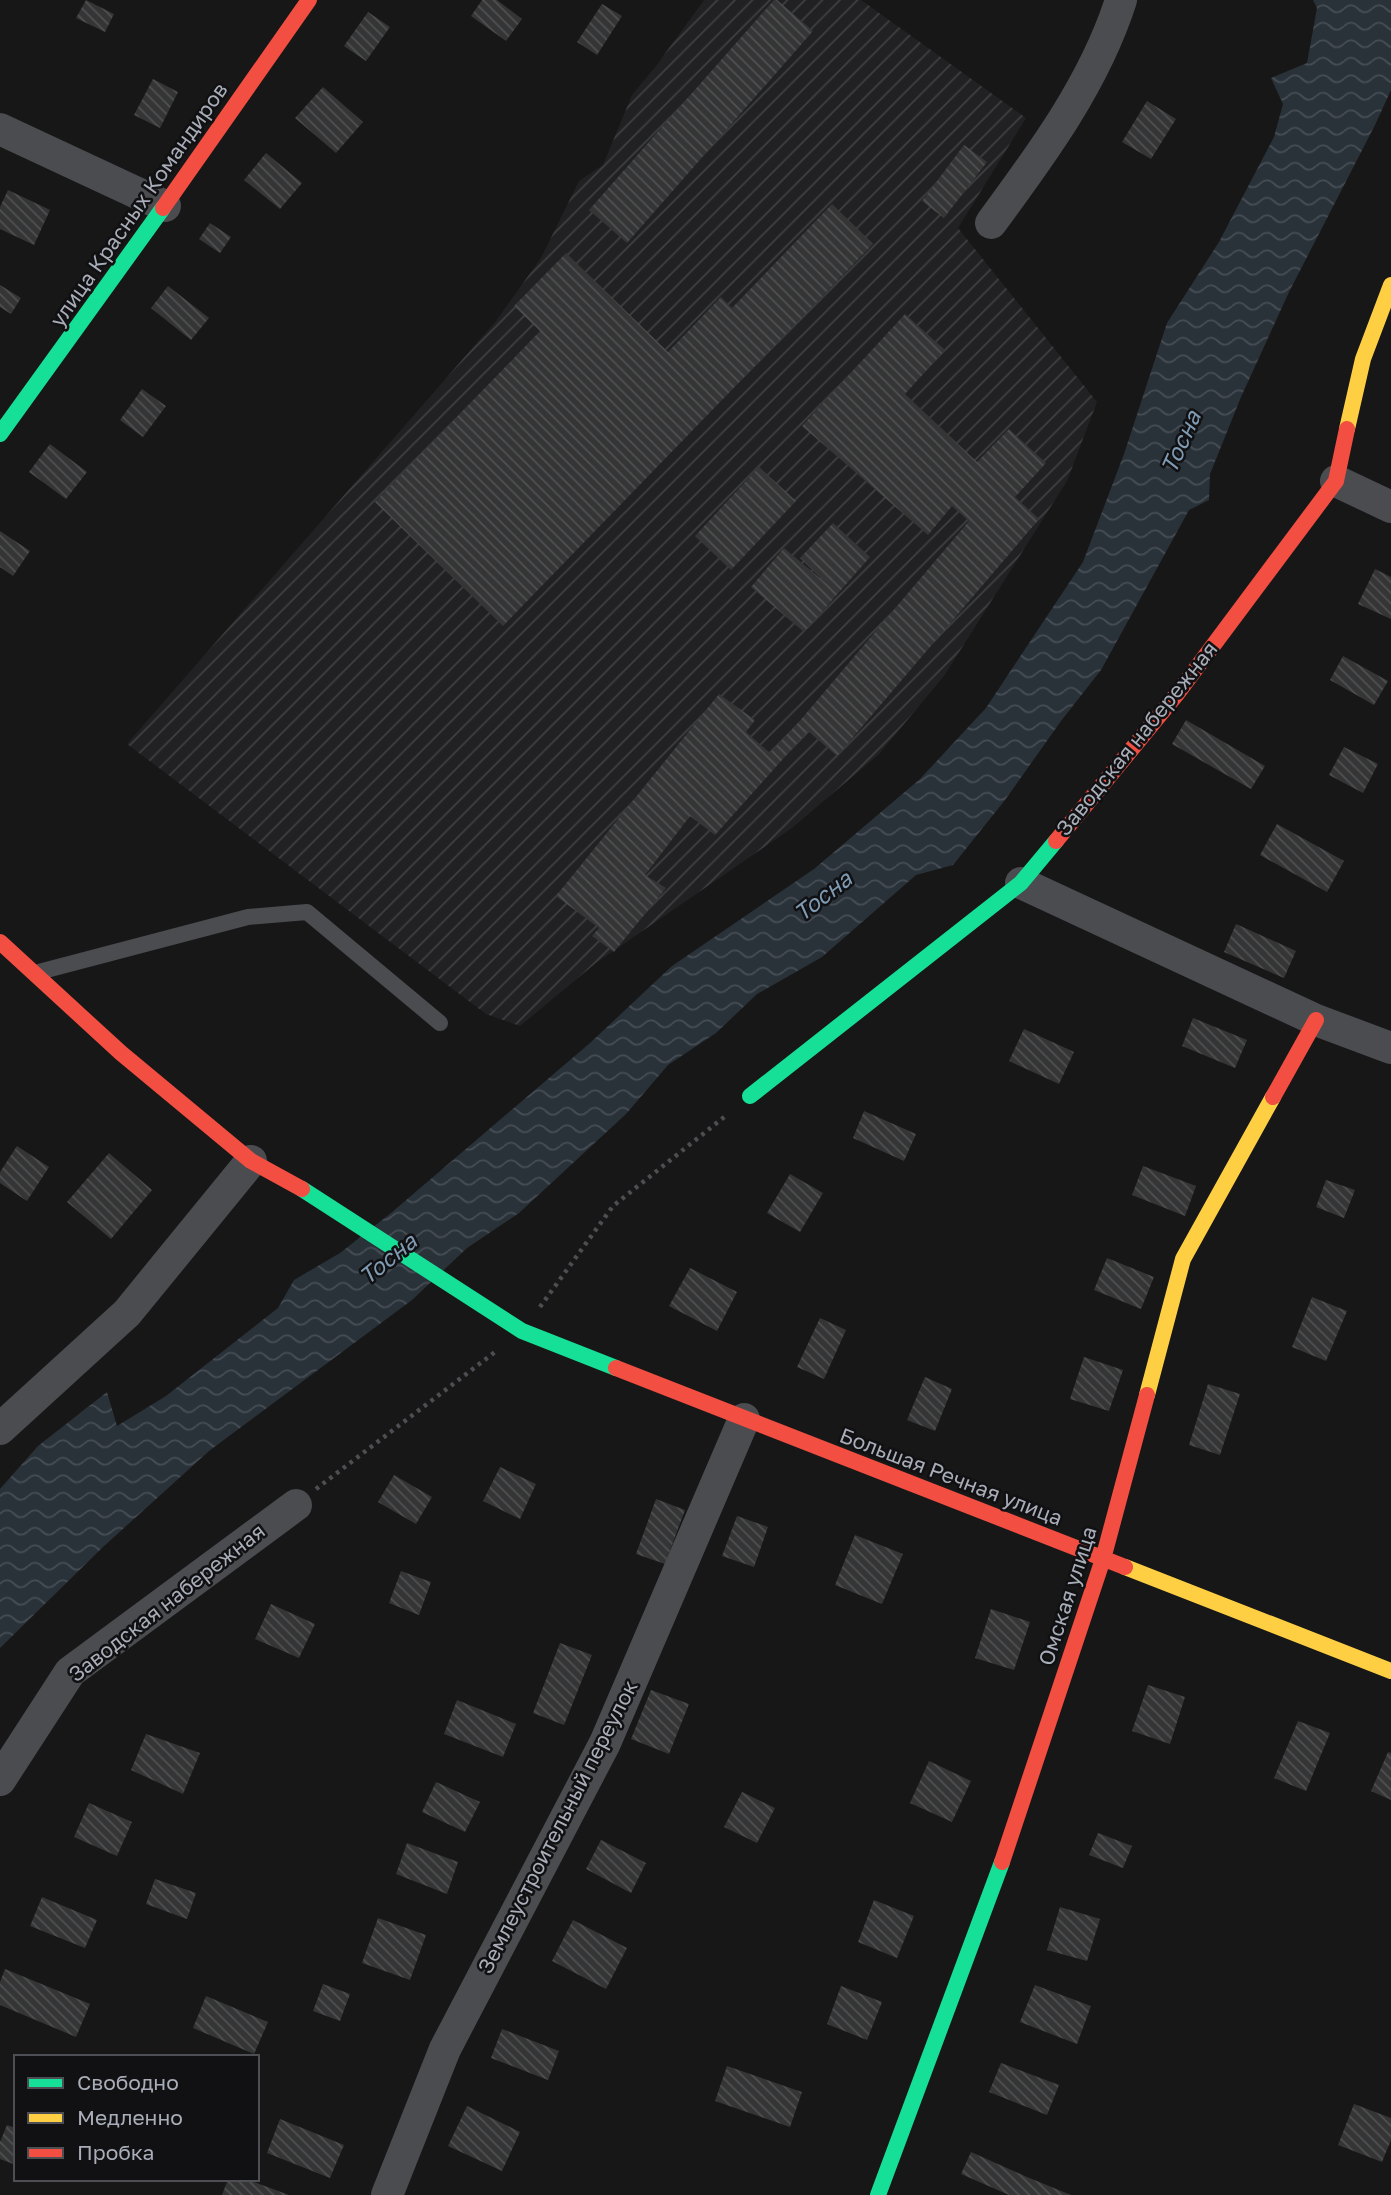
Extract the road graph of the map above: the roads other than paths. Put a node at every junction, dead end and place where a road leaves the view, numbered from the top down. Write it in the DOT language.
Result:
graph roads {
  1 [pos="309,0"];
  2 [pos="1121,0"];
  3 [pos="0,129"];
  4 [pos="165,206"];
  5 [pos="991,223"];
  6 [pos="1391,285"];
  7 [pos="2,427"];
  8 [pos="1336,481"];
  9 [pos="1391,507"];
  10 [pos="1021,883"];
  11 [pos="0,942"];
  12 [pos="34,973"];
  13 [pos="1316,1020"];
  14 [pos="440,1023"];
  15 [pos="1391,1048"];
  16 [pos="750,1096"];
  17 [pos="251,1161"];
  18 [pos="744,1419"];
  19 [pos="0,1429"];
  20 [pos="296,1505"];
  21 [pos="1103,1559"];
  22 [pos="1391,1671"];
  23 [pos="0,1780"];
  24 [pos="387,2195"];
  25 [pos="878,2195"];
  1 -- 4 [label="street, улица Красных Командиров"];
  2 -- 5 [label="street"];
  3 -- 4 [label="street"];
  4 -- 7 [label="street, улица Красных Командиров"];
  6 -- 8 [label="street, Заводская набережная"];
  8 -- 9 [label="street"];
  8 -- 10 [label="street, Заводская набережная"];
  10 -- 13 [label="street"];
  10 -- 16 [label="street, Заводская набережная"];
  11 -- 12 [label="street, Большая Речная улица"];
  12 -- 14 [label="lane"];
  12 -- 17 [label="street, Большая Речная улица"];
  13 -- 15 [label="street"];
  13 -- 21 [label="street, Омская улица"];
  17 -- 18 [label="street, Большая Речная улица"];
  17 -- 19 [label="street"];
  18 -- 21 [label="street, Большая Речная улица"];
  18 -- 24 [label="street, Землеустроительный переулок"];
  20 -- 23 [label="street, Заводская набережная"];
  21 -- 22 [label="street, Большая Речная улица"];
  21 -- 25 [label="street, Омская улица"];
}
